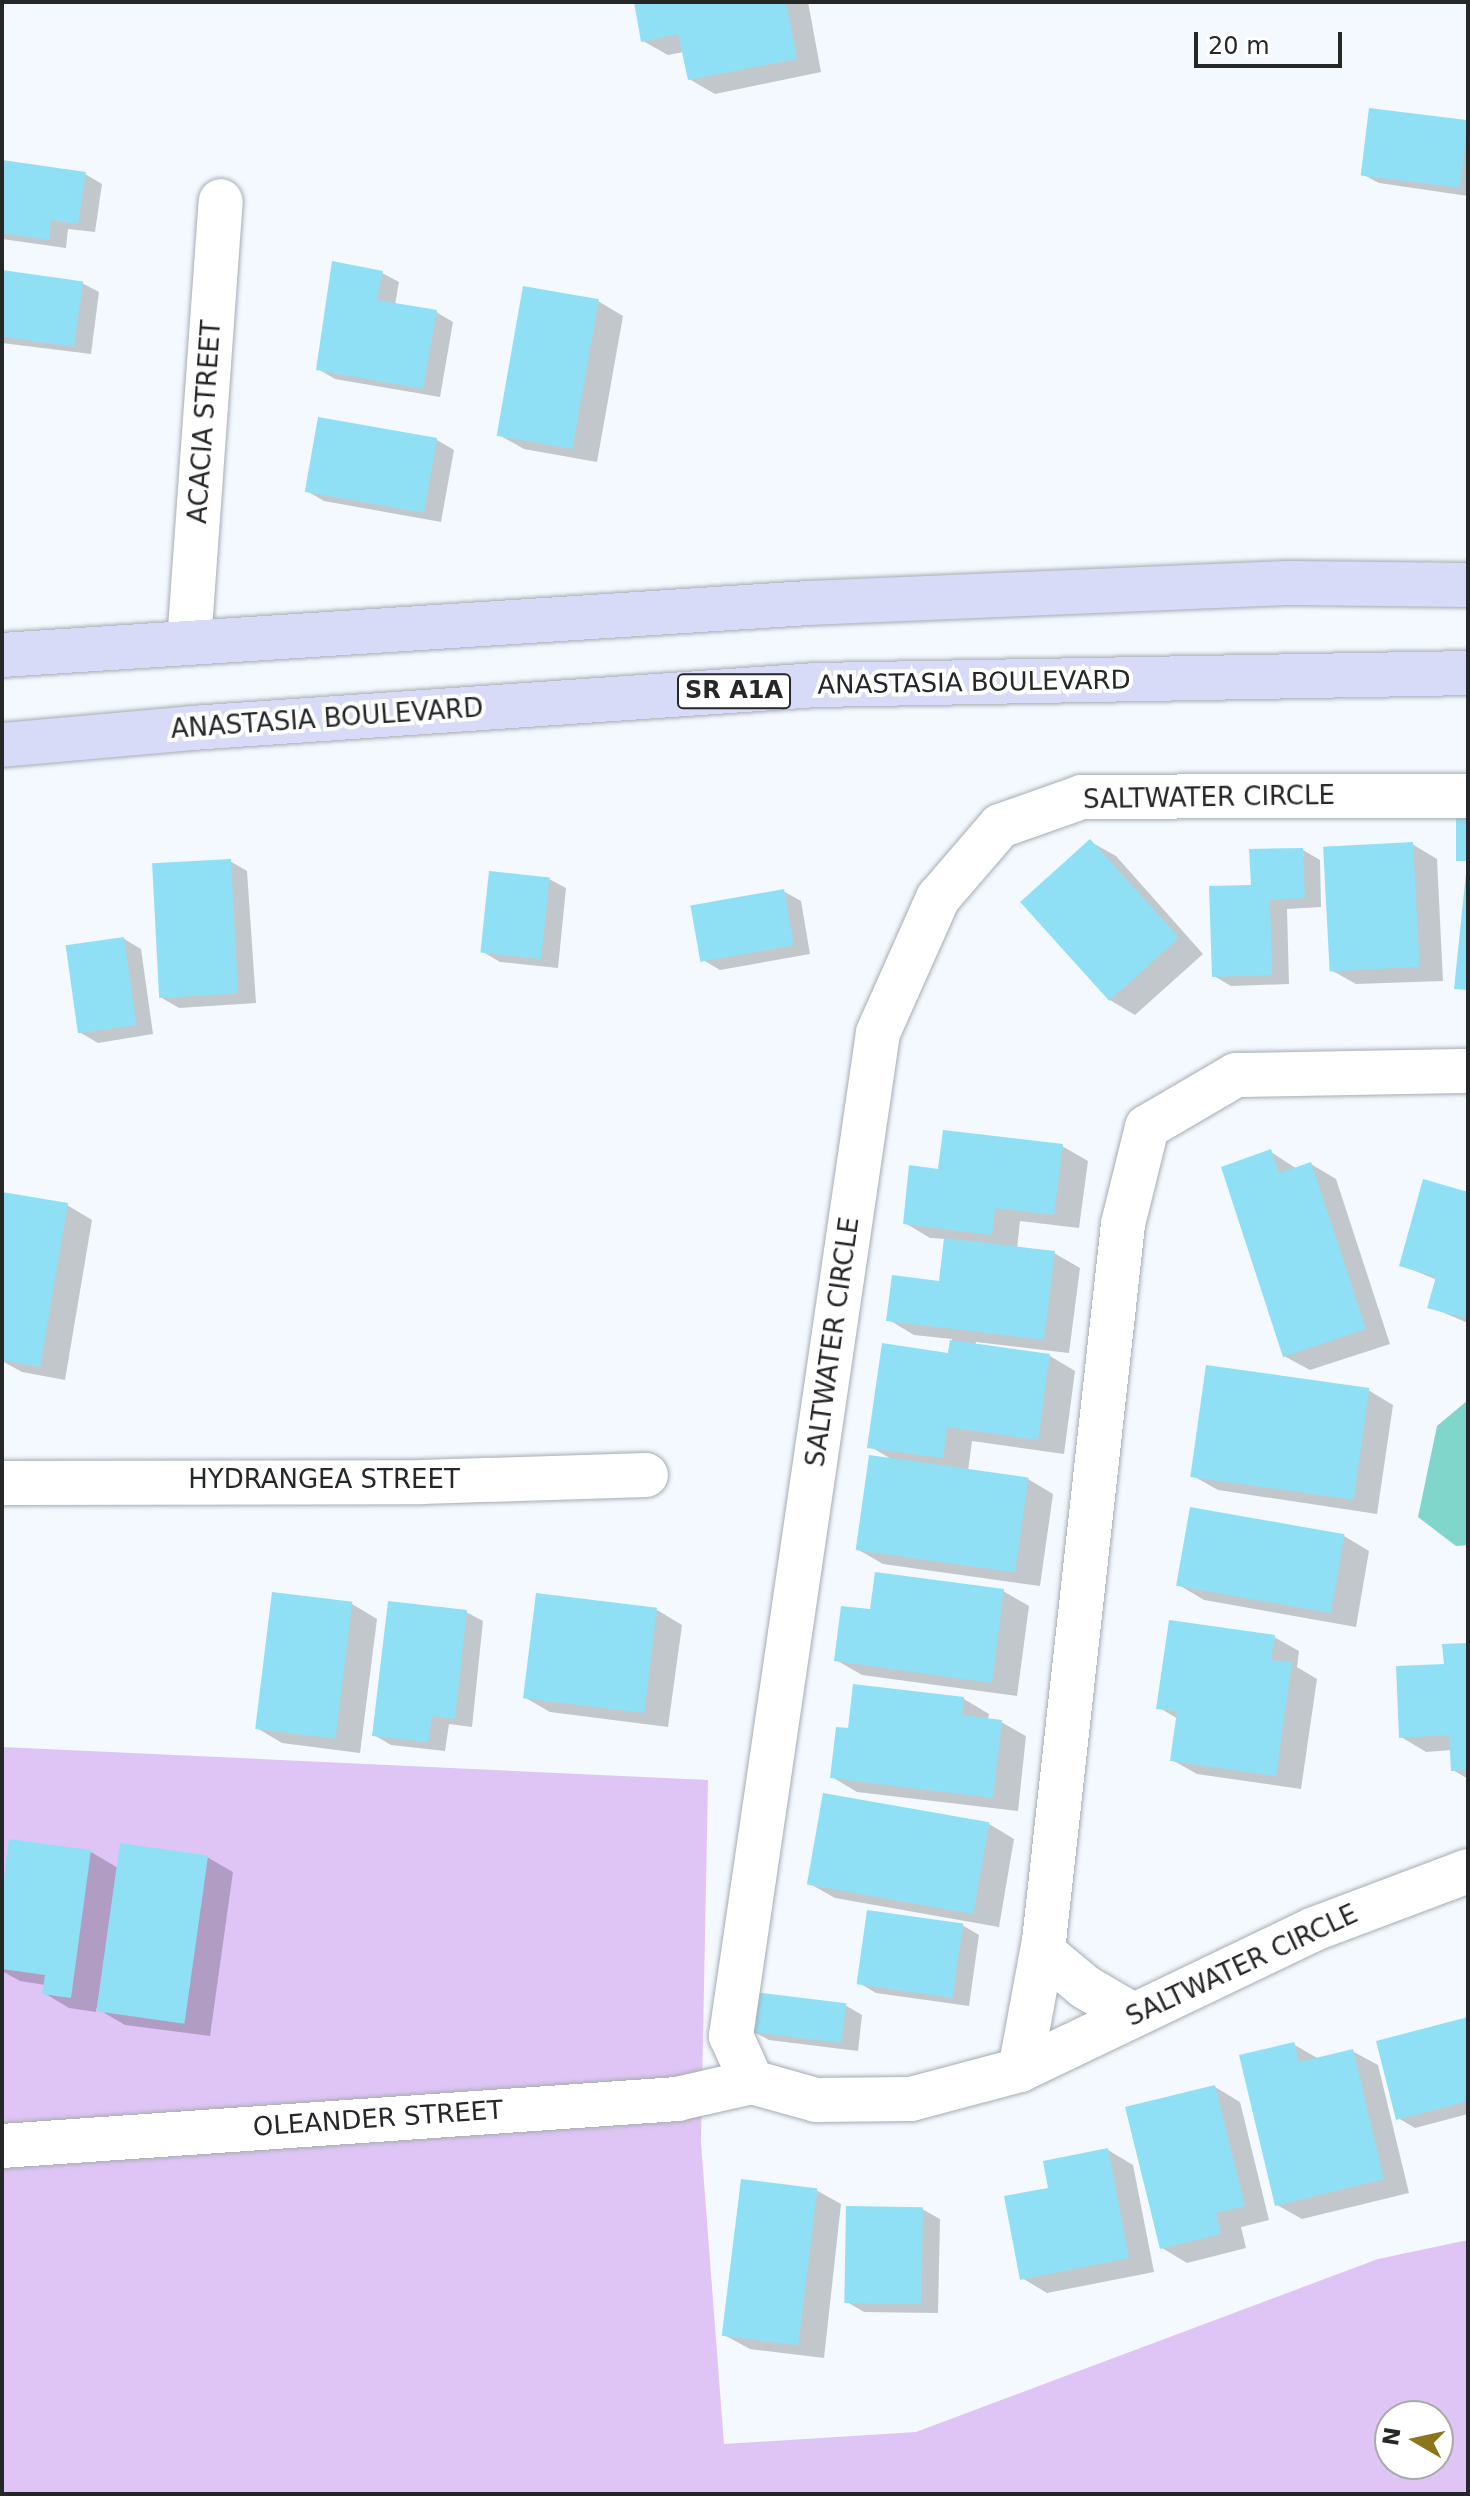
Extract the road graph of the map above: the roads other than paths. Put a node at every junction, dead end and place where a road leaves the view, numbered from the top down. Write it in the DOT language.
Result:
graph roads {
  1 [pos="221,201"];
  2 [pos="1468,585"];
  3 [pos="189,643"];
  4 [pos="2,655"];
  5 [pos="1468,673"];
  6 [pos="2,745"];
  7 [pos="1468,796"];
  8 [pos="1468,1071"];
  9 [pos="646,1475"];
  10 [pos="2,1483"];
  11 [pos="1468,1871"];
  12 [pos="1043,1952"];
  13 [pos="1133,2015"];
  14 [pos="1020,2070"];
  15 [pos="752,2082"];
  16 [pos="2,2146"];
  1 -- 3 [label="street, ACACIA STREET"];
  2 -- 3 [label="main road"];
  3 -- 4 [label="main road"];
  5 -- 6 [label="main road, ANASTASIA BOULEVARD / SR A1A"];
  7 -- 15 [label="street, SALTWATER CIRCLE"];
  8 -- 12 [label="street"];
  9 -- 10 [label="street, HYDRANGEA STREET"];
  11 -- 13 [label="street, SALTWATER CIRCLE"];
  12 -- 13 [label="street"];
  12 -- 14 [label="street"];
  13 -- 14 [label="street, SALTWATER CIRCLE"];
  14 -- 15 [label="street, SALTWATER CIRCLE"];
  15 -- 16 [label="street, OLEANDER STREET"];
}
